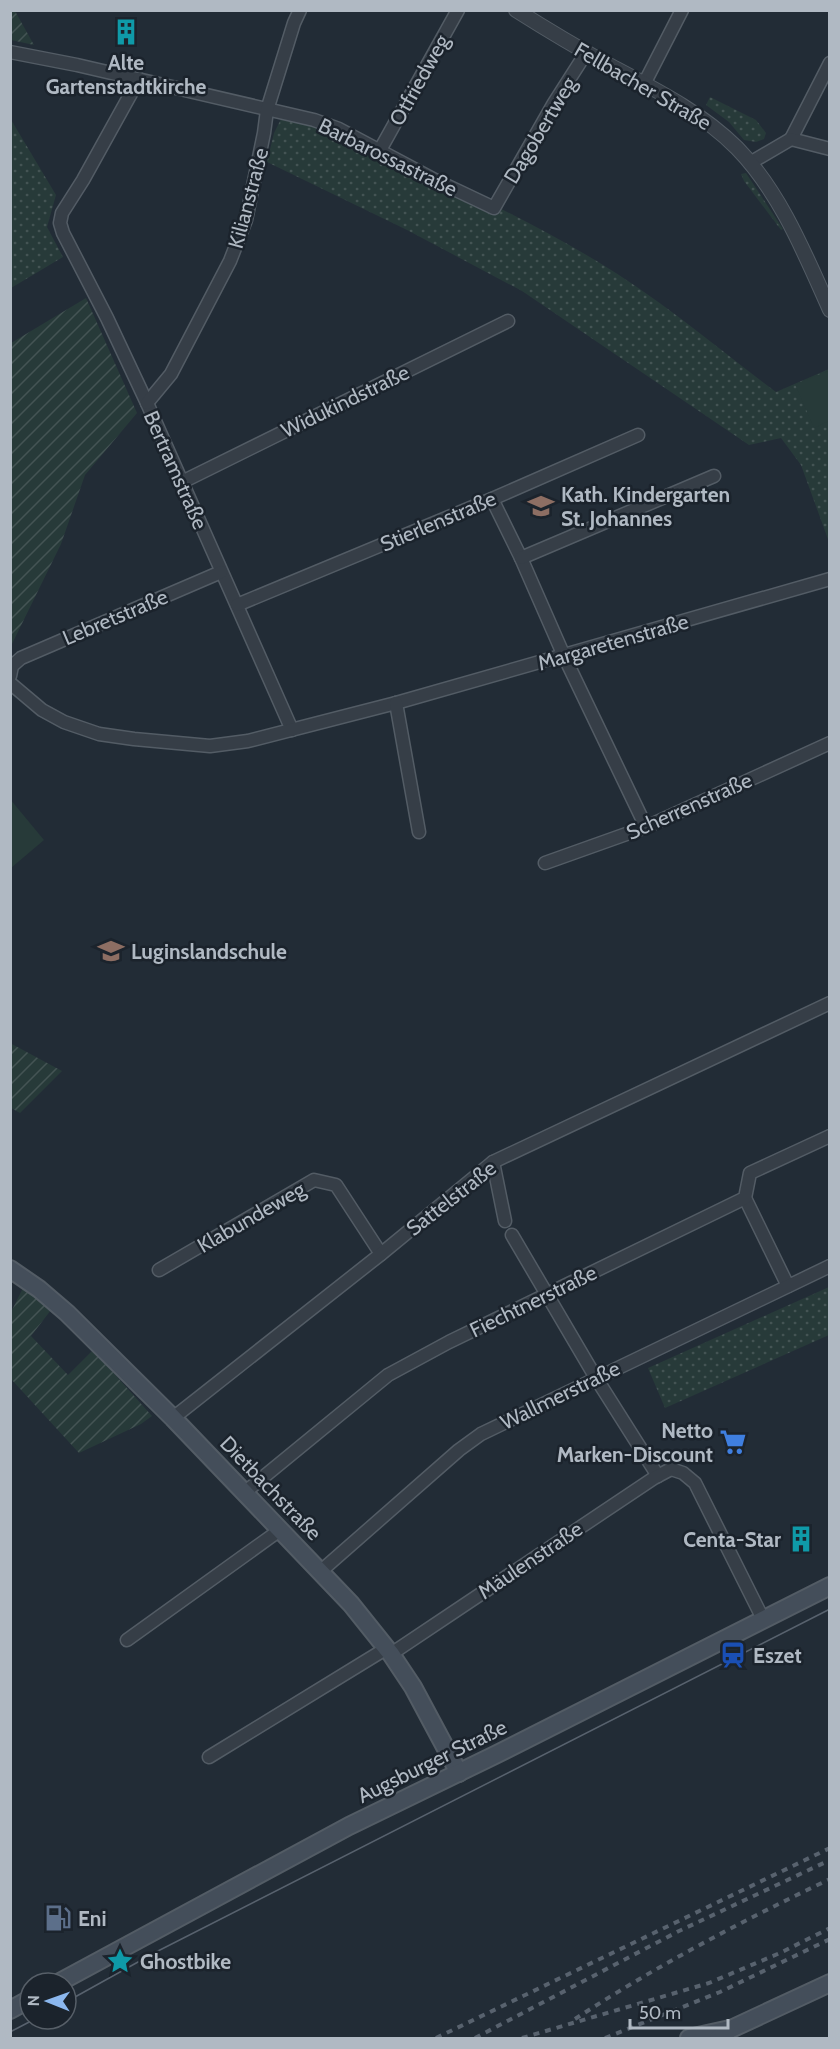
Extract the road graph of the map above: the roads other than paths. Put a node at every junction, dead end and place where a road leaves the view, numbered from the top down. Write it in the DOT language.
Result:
graph roads {
  1 [pos="300,10"];
  2 [pos="458,10"];
  3 [pos="516,10"];
  4 [pos="682,10"];
  5 [pos="10,52"];
  6 [pos="586,53"];
  7 [pos="830,63"];
  8 [pos="139,79"];
  9 [pos="644,84"];
  10 [pos="267,110"];
  11 [pos="792,139"];
  12 [pos="830,149"];
  13 [pos="380,150"];
  14 [pos="750,163"];
  15 [pos="494,208"];
  16 [pos="830,310"];
  17 [pos="508,321"];
  18 [pos="147,403"];
  19 [pos="638,435"];
  20 [pos="714,476"];
  21 [pos="182,482"];
  22 [pos="492,499"];
  23 [pos="521,558"];
  24 [pos="221,572"];
  25 [pos="830,579"];
  26 [pos="237,605"];
  27 [pos="564,656"];
  28 [pos="11,671"];
  29 [pos="10,683"];
  30 [pos="396,703"];
  31 [pos="292,730"];
  32 [pos="830,743"];
  33 [pos="646,827"];
  34 [pos="419,832"];
  35 [pos="545,863"];
  36 [pos="830,1003"];
  37 [pos="830,1136"];
  38 [pos="493,1162"];
  39 [pos="745,1198"];
  40 [pos="505,1221"];
  41 [pos="512,1235"];
  42 [pos="381,1254"];
  43 [pos="830,1266"];
  44 [pos="10,1269"];
  45 [pos="159,1270"];
  46 [pos="788,1286"];
  47 [pos="548,1295"];
  48 [pos="596,1378"];
  49 [pos="172,1418"];
  50 [pos="658,1476"];
  51 [pos="244,1493"];
  52 [pos="280,1530"];
  53 [pos="321,1571"];
  54 [pos="830,1586"];
  55 [pos="764,1619"];
  56 [pos="127,1640"];
  57 [pos="389,1651"];
  58 [pos="209,1757"];
  59 [pos="459,1773"];
  60 [pos="78,1972"];
  61 [pos="830,1983"];
  62 [pos="724,2034"];
  63 [pos="689,2038"];
  1 -- 10 [label="street, Kilianstraße"];
  2 -- 13 [label="street, Otfriedweg"];
  3 -- 6 [label="street, Fellbacher Straße"];
  4 -- 9 [label="street"];
  5 -- 8 [label="street, Barbarossastraße"];
  6 -- 9 [label="street, Fellbacher Straße"];
  6 -- 15 [label="street, Dagobertweg"];
  7 -- 11 [label="street"];
  8 -- 10 [label="street, Barbarossastraße"];
  8 -- 18 [label="street, Bertramstraße"];
  9 -- 14 [label="street, Fellbacher Straße"];
  10 -- 13 [label="street, Barbarossastraße"];
  10 -- 18 [label="street, Kilianstraße"];
  11 -- 12 [label="street"];
  11 -- 14 [label="street"];
  13 -- 15 [label="street, Barbarossastraße"];
  14 -- 16 [label="street, Fellbacher Straße"];
  17 -- 21 [label="street, Widukindstraße"];
  18 -- 21 [label="street, Bertramstraße"];
  19 -- 22 [label="street, Stierlenstraße"];
  20 -- 23 [label="street"];
  21 -- 24 [label="street, Bertramstraße"];
  22 -- 23 [label="street"];
  22 -- 26 [label="street, Stierlenstraße"];
  23 -- 27 [label="street"];
  24 -- 26 [label="street, Bertramstraße"];
  24 -- 28 [label="street, Lebretstraße"];
  25 -- 27 [label="street, Margaretenstraße"];
  26 -- 31 [label="street, Bertramstraße"];
  27 -- 30 [label="street, Margaretenstraße"];
  27 -- 33 [label="street"];
  29 -- 31 [label="street, Margaretenstraße"];
  30 -- 31 [label="street, Margaretenstraße"];
  30 -- 34 [label="street"];
  32 -- 33 [label="street, Scherrenstraße"];
  33 -- 35 [label="street, Scherrenstraße"];
  36 -- 38 [label="street, Sattelstraße"];
  37 -- 39 [label="street"];
  38 -- 40 [label="street"];
  38 -- 42 [label="street, Sattelstraße"];
  39 -- 46 [label="street"];
  39 -- 47 [label="street, Fiechtnerstraße"];
  41 -- 47 [label="street"];
  42 -- 45 [label="street, Klabundeweg"];
  42 -- 49 [label="street, Sattelstraße"];
  43 -- 46 [label="street, Wallmerstraße"];
  44 -- 49 [label="main road, Dietbachstraße"];
  46 -- 48 [label="street, Wallmerstraße"];
  47 -- 48 [label="street"];
  47 -- 51 [label="street, Fiechtnerstraße"];
  48 -- 50 [label="street"];
  48 -- 53 [label="street, Wallmerstraße"];
  49 -- 51 [label="main road, Dietbachstraße"];
  50 -- 55 [label="street, Mäulenstraße"];
  50 -- 57 [label="street, Mäulenstraße"];
  51 -- 52 [label="main road, Dietbachstraße"];
  52 -- 53 [label="main road, Dietbachstraße"];
  52 -- 56 [label="street"];
  53 -- 57 [label="main road, Dietbachstraße"];
  54 -- 55 [label="main road, Augsburger Straße"];
  55 -- 59 [label="main road, Augsburger Straße"];
  57 -- 58 [label="street, Mäulenstraße"];
  57 -- 59 [label="main road, Dietbachstraße"];
  59 -- 60 [label="main road, Augsburger Straße"];
  61 -- 62 [label="main road"];
  62 -- 63 [label="main road"];
}
